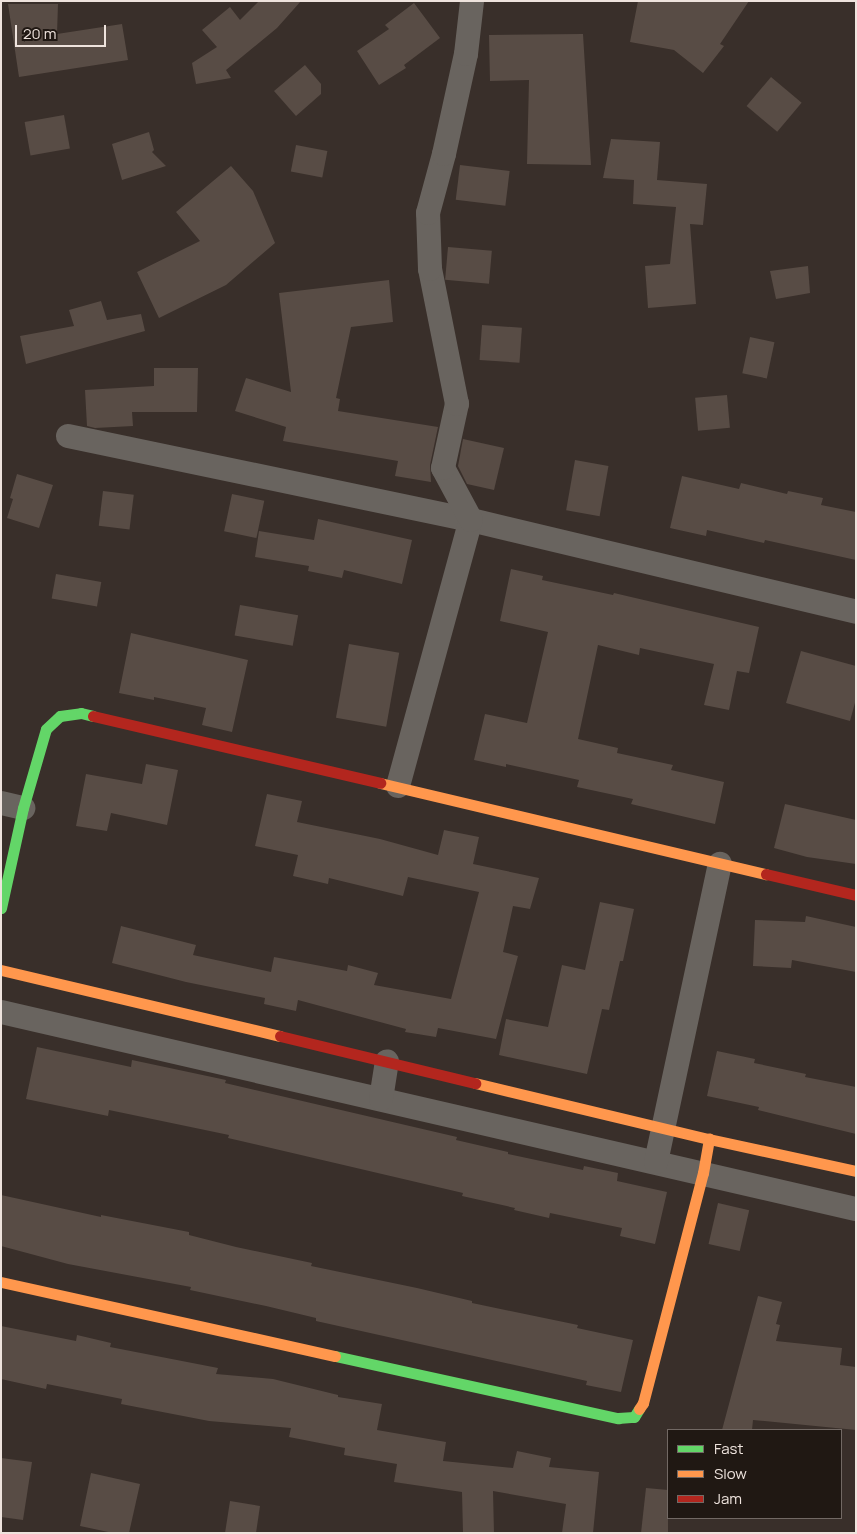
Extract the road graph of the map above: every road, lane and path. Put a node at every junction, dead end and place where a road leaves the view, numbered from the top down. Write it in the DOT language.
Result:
graph roads {
  1 [pos="472,1"];
  2 [pos="68,436"];
  3 [pos="470,520"];
  4 [pos="856,612"];
  5 [pos="398,786"];
  6 [pos="12,805"];
  7 [pos="720,864"];
  8 [pos="856,895"];
  9 [pos="1,908"];
  10 [pos="1,970"];
  11 [pos="1,1012"];
  12 [pos="387,1061"];
  13 [pos="381,1099"];
  14 [pos="663,1127"];
  15 [pos="709,1139"];
  16 [pos="656,1162"];
  17 [pos="856,1171"];
  18 [pos="703,1173"];
  19 [pos="856,1209"];
  20 [pos="1,1282"];
  1 -- 3 [label="street"];
  2 -- 3 [label="street"];
  3 -- 4 [label="street"];
  3 -- 5 [label="street"];
  5 -- 6 [label="street"];
  5 -- 7 [label="street"];
  6 -- 9 [label="street"];
  7 -- 8 [label="street"];
  7 -- 14 [label="street"];
  10 -- 12 [label="street"];
  11 -- 13 [label="street"];
  12 -- 13 [label="street"];
  12 -- 14 [label="street"];
  13 -- 16 [label="street"];
  14 -- 15 [label="street"];
  14 -- 16 [label="street"];
  15 -- 17 [label="street"];
  15 -- 18 [label="street"];
  16 -- 18 [label="street"];
  18 -- 19 [label="street"];
  18 -- 20 [label="street"];
}
